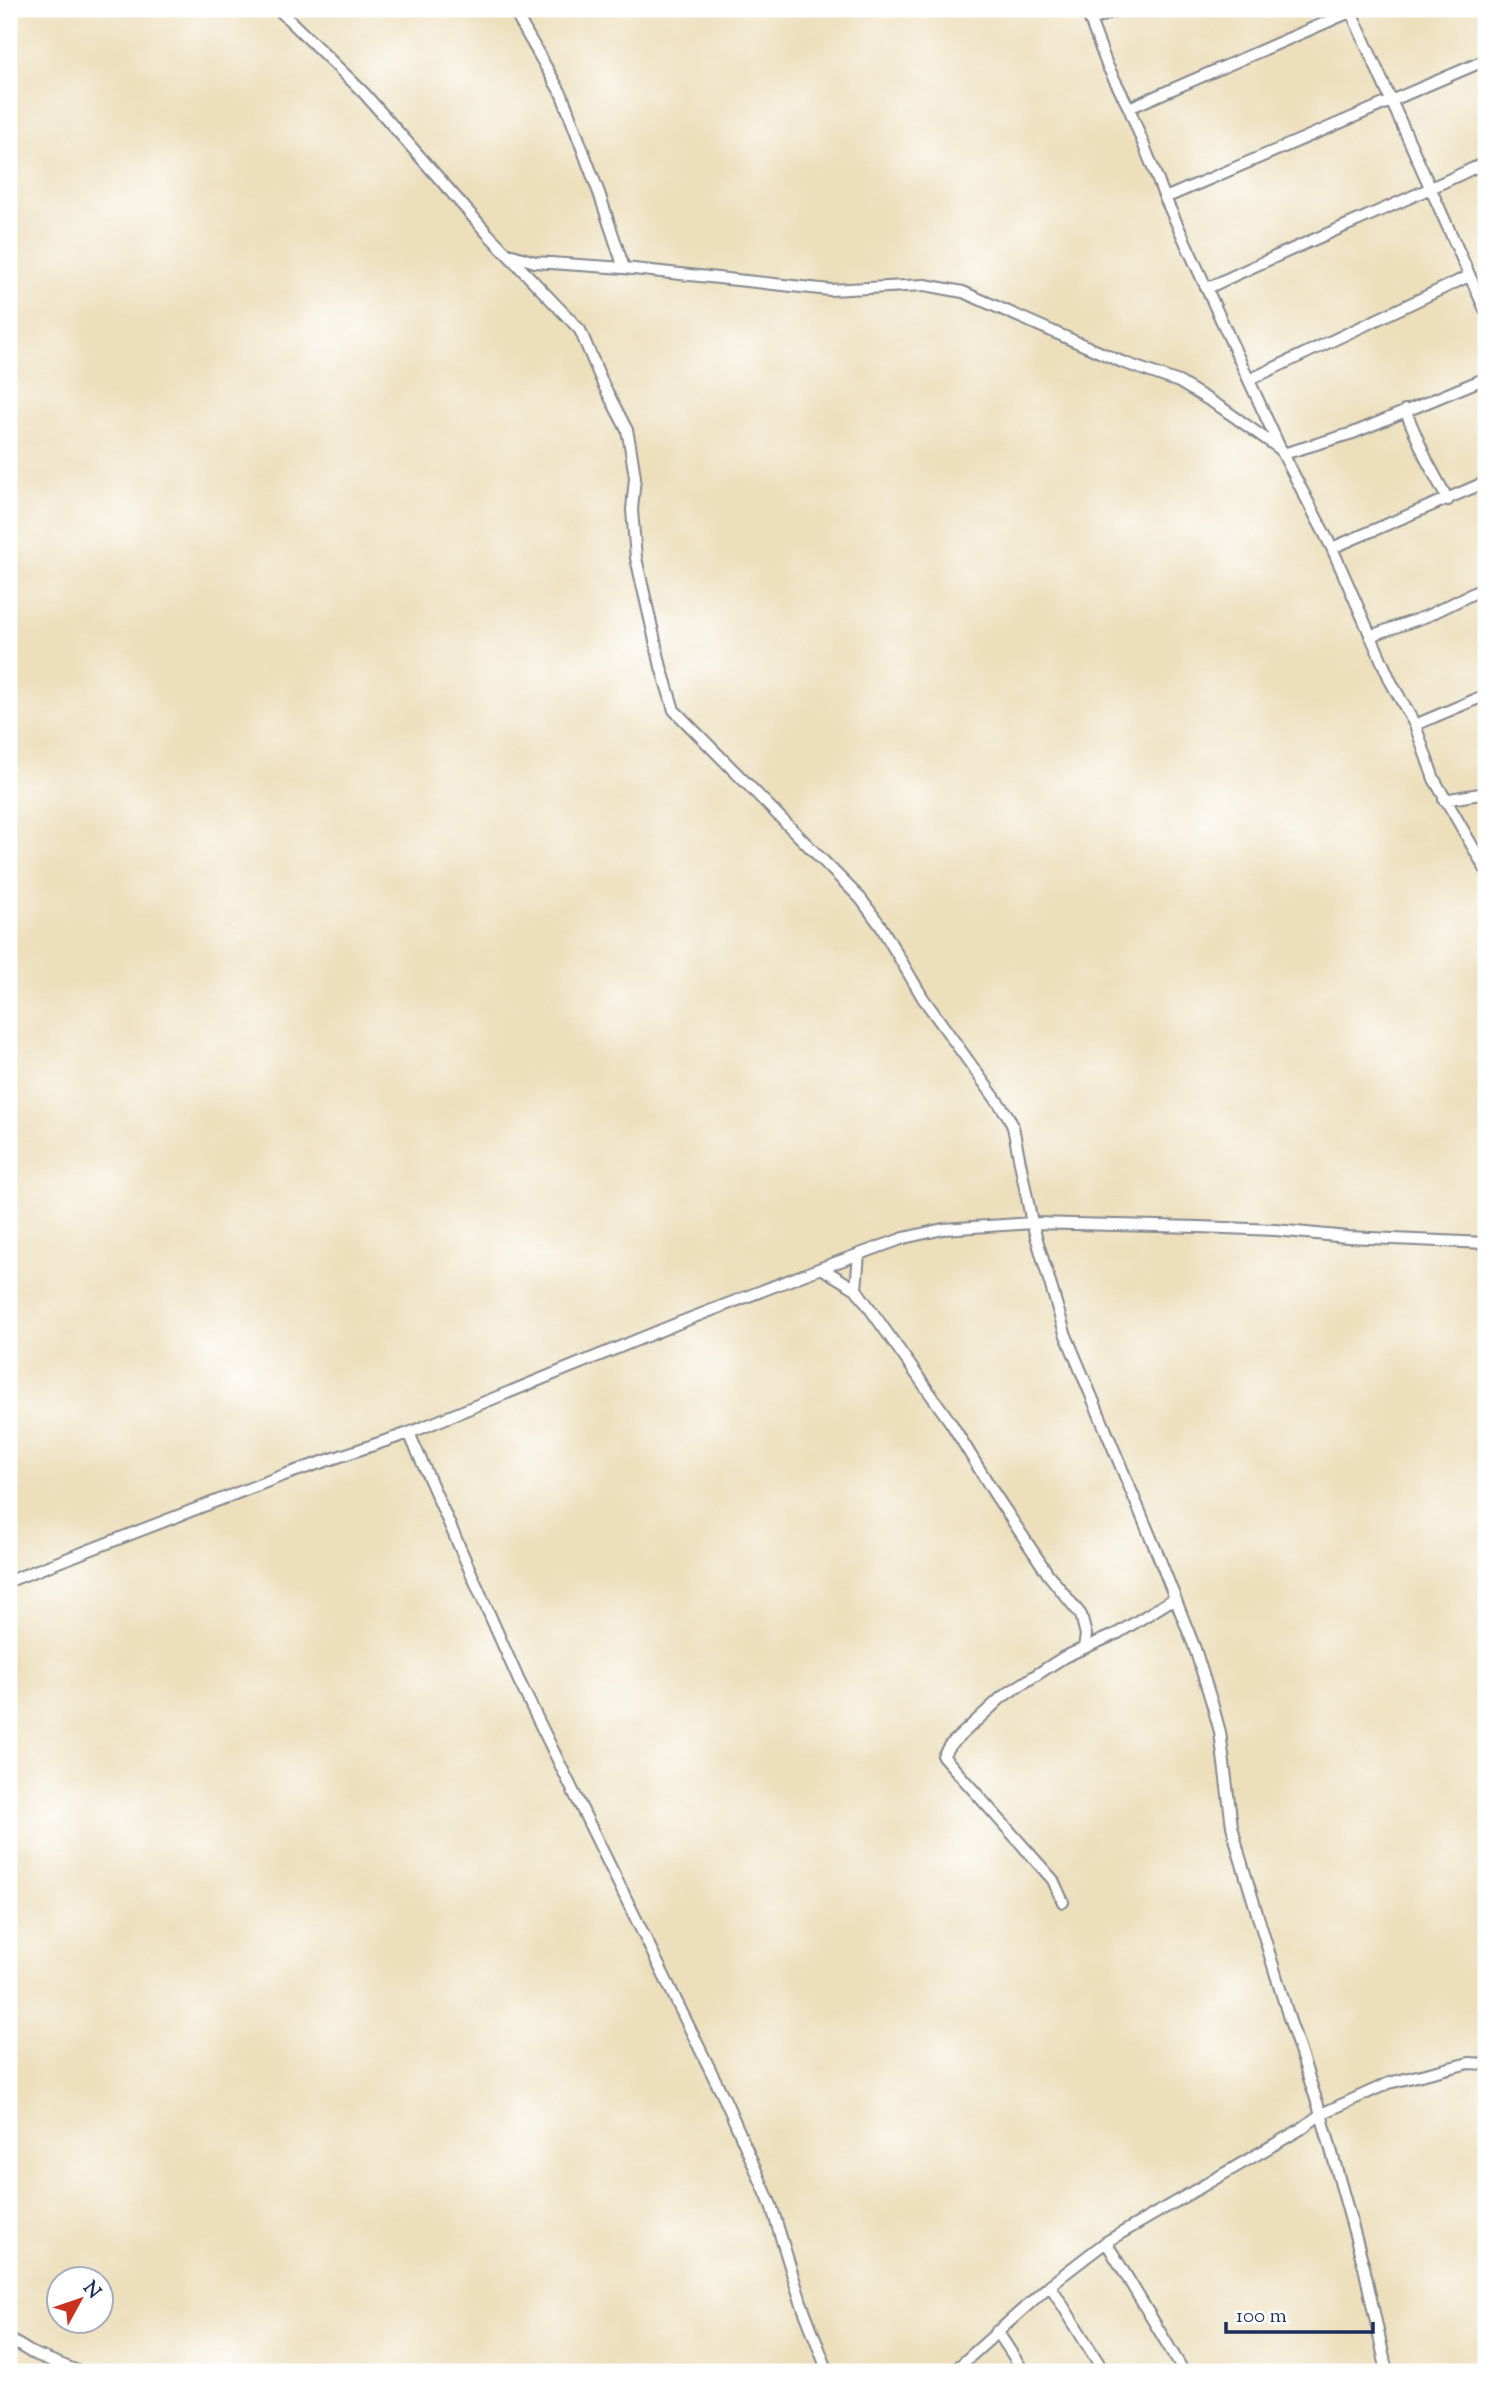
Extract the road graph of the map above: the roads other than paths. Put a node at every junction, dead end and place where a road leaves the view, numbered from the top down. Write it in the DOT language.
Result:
graph roads {
  1 [pos="278,9"];
  2 [pos="513,9"];
  3 [pos="1086,9"];
  4 [pos="1119,9"];
  5 [pos="1353,10"];
  6 [pos="1091,20"];
  7 [pos="1486,60"];
  8 [pos="1391,99"];
  9 [pos="1129,108"];
  10 [pos="1486,162"];
  11 [pos="1431,189"];
  12 [pos="1165,198"];
  13 [pos="507,252"];
  14 [pos="624,268"];
  15 [pos="1469,276"];
  16 [pos="1208,288"];
  17 [pos="1486,313"];
  18 [pos="1486,378"];
  19 [pos="1249,380"];
  20 [pos="1405,410"];
  21 [pos="1282,452"];
  22 [pos="1486,482"];
  23 [pos="1448,500"];
  24 [pos="1332,548"];
  25 [pos="1486,587"];
  26 [pos="1370,636"];
  27 [pos="1486,695"];
  28 [pos="1415,725"];
  29 [pos="1486,793"];
  30 [pos="1444,800"];
  31 [pos="1486,870"];
  32 [pos="1032,1223"];
  33 [pos="1486,1243"];
  34 [pos="859,1254"];
  35 [pos="821,1268"];
  36 [pos="856,1289"];
  37 [pos="409,1433"];
  38 [pos="9,1581"];
  39 [pos="1175,1598"];
  40 [pos="1084,1648"];
  41 [pos="1063,1902"];
  42 [pos="1486,2065"];
  43 [pos="1321,2113"];
  44 [pos="1106,2242"];
  45 [pos="1050,2285"];
  46 [pos="997,2331"];
  47 [pos="9,2339"];
  48 [pos="80,2372"];
  49 [pos="828,2372"];
  50 [pos="953,2372"];
  51 [pos="1024,2372"];
  52 [pos="1104,2372"];
  53 [pos="1184,2372"];
  54 [pos="1387,2372"];
  1 -- 13 [label="street"];
  2 -- 14 [label="street"];
  3 -- 6 [label="street"];
  4 -- 6 [label="street"];
  5 -- 8 [label="street"];
  5 -- 9 [label="street"];
  6 -- 9 [label="street"];
  7 -- 8 [label="street"];
  8 -- 11 [label="street"];
  8 -- 12 [label="street"];
  9 -- 12 [label="street"];
  10 -- 11 [label="street"];
  11 -- 15 [label="street"];
  11 -- 16 [label="street"];
  12 -- 16 [label="street"];
  13 -- 14 [label="street"];
  13 -- 32 [label="street"];
  14 -- 21 [label="street"];
  15 -- 17 [label="street"];
  15 -- 19 [label="street"];
  16 -- 19 [label="street"];
  18 -- 20 [label="street"];
  19 -- 21 [label="street"];
  20 -- 21 [label="street"];
  20 -- 23 [label="street"];
  21 -- 24 [label="street"];
  22 -- 23 [label="street"];
  23 -- 24 [label="street"];
  24 -- 26 [label="street"];
  25 -- 26 [label="street"];
  26 -- 28 [label="street"];
  27 -- 28 [label="street"];
  28 -- 30 [label="street"];
  29 -- 30 [label="street"];
  30 -- 31 [label="street"];
  32 -- 33 [label="street"];
  32 -- 34 [label="street"];
  32 -- 39 [label="street"];
  34 -- 35 [label="street"];
  34 -- 36 [label="street"];
  35 -- 36 [label="street"];
  35 -- 37 [label="street"];
  36 -- 40 [label="street"];
  37 -- 38 [label="street"];
  37 -- 49 [label="street"];
  39 -- 40 [label="street"];
  39 -- 43 [label="street"];
  40 -- 41 [label="street"];
  42 -- 43 [label="street"];
  43 -- 44 [label="street"];
  43 -- 54 [label="street"];
  44 -- 45 [label="street"];
  44 -- 53 [label="street"];
  45 -- 46 [label="street"];
  45 -- 52 [label="street"];
  46 -- 50 [label="street"];
  46 -- 51 [label="street"];
  47 -- 48 [label="street"];
}
